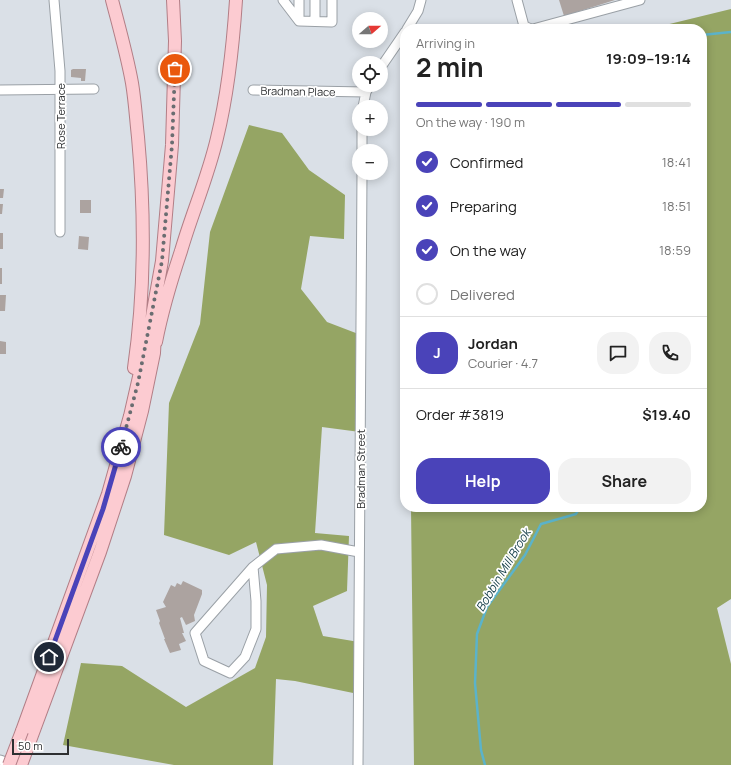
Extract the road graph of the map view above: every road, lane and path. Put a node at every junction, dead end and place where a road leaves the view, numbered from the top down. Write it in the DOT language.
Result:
graph roads {
  1 [pos="54,0"];
  2 [pos="112,0"];
  3 [pos="173,0"];
  4 [pos="236,0"];
  5 [pos="283,0"];
  6 [pos="299,0"];
  7 [pos="315,0"];
  8 [pos="332,0"];
  9 [pos="421,0"];
  10 [pos="517,0"];
  11 [pos="640,0"];
  12 [pos="299,22"];
  13 [pos="315,22"];
  14 [pos="410,24"];
  15 [pos="523,24"];
  16 [pos="551,24"];
  17 [pos="400,39"];
  18 [pos="388,57"];
  19 [pos="60,89"];
  20 [pos="94,89"];
  21 [pos="352,89"];
  22 [pos="0,90"];
  23 [pos="253,90"];
  24 [pos="362,180"];
  25 [pos="60,232"];
  26 [pos="157,289"];
  27 [pos="154,352"];
  28 [pos="118,458"];
  29 [pos="359,552"];
  30 [pos="253,567"];
  31 [pos="27,734"];
  32 [pos="0,760"];
  33 [pos="9,765"];
  34 [pos="16,765"];
  35 [pos="21,765"];
  36 [pos="358,765"];
  1 -- 19 [label="street, Rose Terrace"];
  2 -- 28 [label="main road"];
  3 -- 26 [label="main road"];
  4 -- 27 [label="main road"];
  5 -- 12 [label="street"];
  6 -- 12 [label="street"];
  7 -- 13 [label="street"];
  8 -- 13 [label="street"];
  9 -- 14 [label="street"];
  10 -- 15 [label="street"];
  11 -- 16 [label="street"];
  12 -- 13 [label="street"];
  17 -- 18 [label="street"];
  19 -- 20 [label="street"];
  19 -- 22 [label="street"];
  19 -- 25 [label="street, Rose Terrace"];
  21 -- 23 [label="street, Bradman Place"];
  24 -- 29 [label="street, Bradman Street"];
  26 -- 27 [label="main road"];
  26 -- 28 [label="main road"];
  27 -- 31 [label="main road"];
  28 -- 31 [label="main road"];
  29 -- 30 [label="street"];
  29 -- 36 [label="street, Bradman Street"];
  30 -- 30 [label="street"];
  31 -- 33 [label="main road, bridge"];
  31 -- 35 [label="main road"];
  32 -- 34 [label="street"];
}
